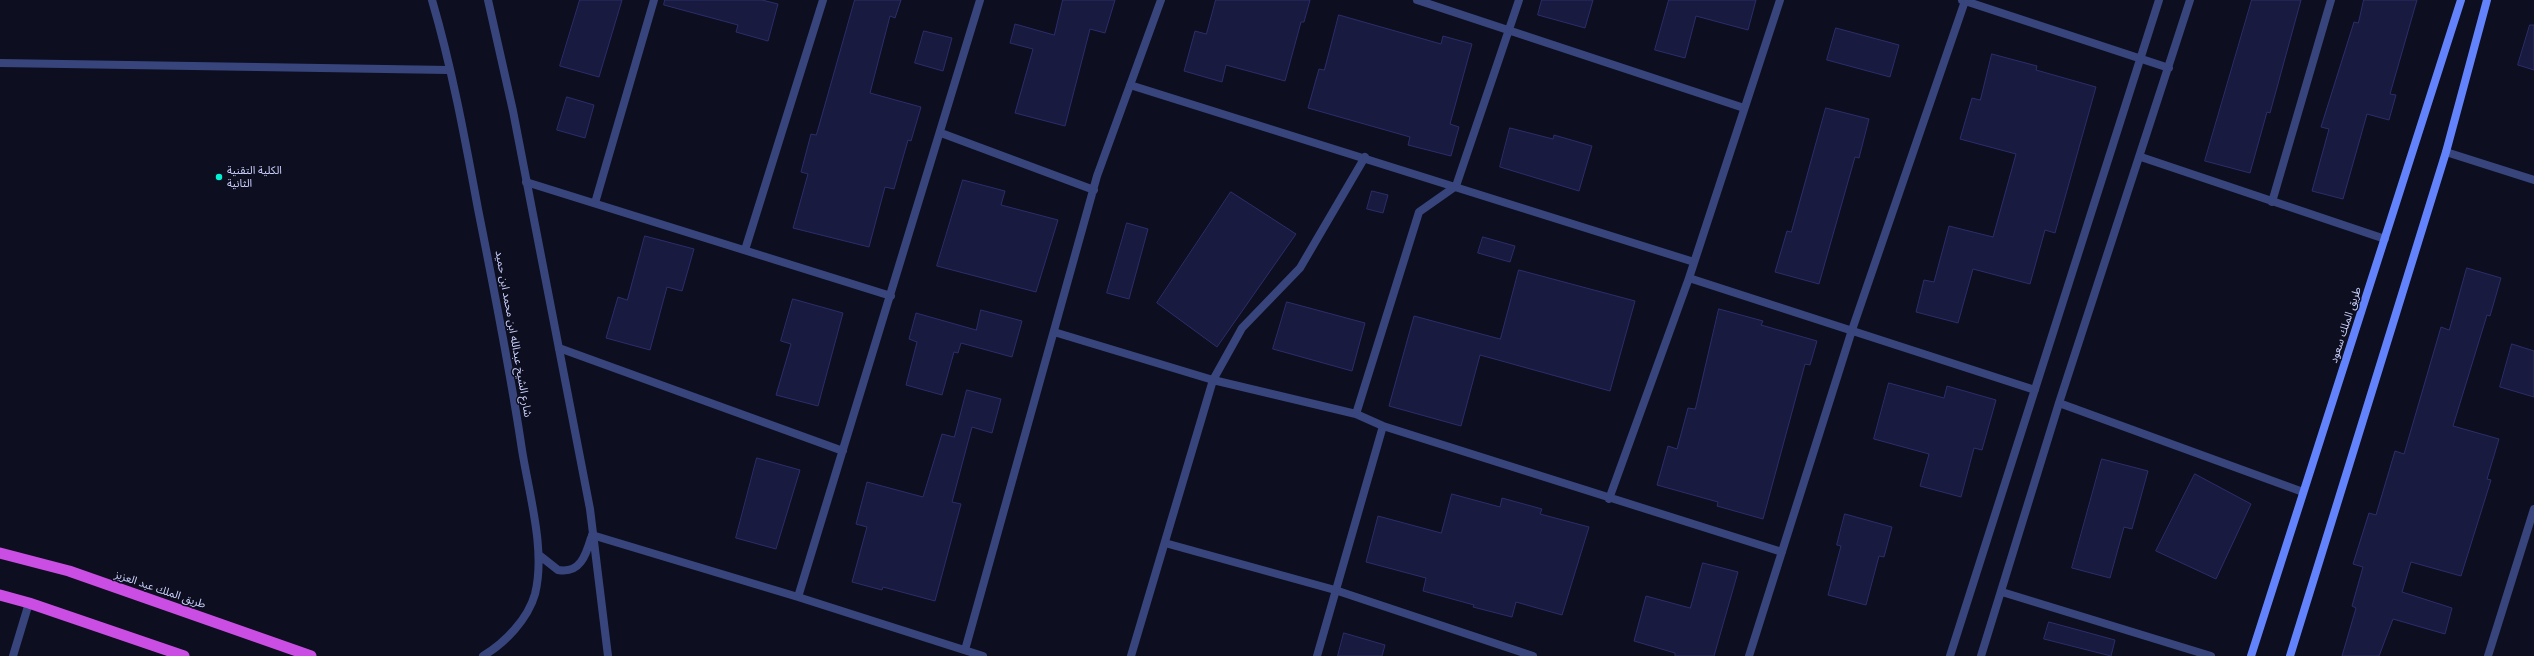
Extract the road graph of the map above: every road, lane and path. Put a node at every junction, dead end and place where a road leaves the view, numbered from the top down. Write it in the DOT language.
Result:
graph roads {
  1 [pos="432,0"];
  2 [pos="654,0"];
  3 [pos="823,0"];
  4 [pos="980,0"];
  5 [pos="1161,0"];
  6 [pos="1417,0"];
  7 [pos="1519,0"];
  8 [pos="1780,0"];
  9 [pos="1964,0"];
  10 [pos="2158,0"];
  11 [pos="2190,0"];
  12 [pos="2331,0"];
  13 [pos="2461,0"];
  14 [pos="2488,0"];
  15 [pos="489,2"];
  16 [pos="1510,30"];
  17 [pos="2140,57"];
  18 [pos="0,63"];
  19 [pos="2169,68"];
  20 [pos="450,70"];
  21 [pos="1130,85"];
  22 [pos="1744,108"];
  23 [pos="941,133"];
  24 [pos="2446,152"];
  25 [pos="1365,157"];
  26 [pos="2141,157"];
  27 [pos="2534,180"];
  28 [pos="526,182"];
  29 [pos="1456,186"];
  30 [pos="1094,190"];
  31 [pos="2272,202"];
  32 [pos="595,203"];
  33 [pos="2384,239"];
  34 [pos="745,250"];
  35 [pos="1694,262"];
  36 [pos="1689,278"];
  37 [pos="890,296"];
  38 [pos="1852,330"];
  39 [pos="1054,332"];
  40 [pos="559,348"];
  41 [pos="1213,380"];
  42 [pos="2035,390"];
  43 [pos="2059,403"];
  44 [pos="1356,414"];
  45 [pos="1383,426"];
  46 [pos="843,451"];
  47 [pos="2303,492"];
  48 [pos="1609,499"];
  49 [pos="2534,509"];
  50 [pos="2532,525"];
  51 [pos="592,535"];
  52 [pos="1165,543"];
  53 [pos="1782,552"];
  54 [pos="0,553"];
  55 [pos="539,555"];
  56 [pos="1335,590"];
  57 [pos="2002,592"];
  58 [pos="0,595"];
  59 [pos="798,597"];
  60 [pos="29,603"];
  61 [pos="965,650"];
  62 [pos="12,656"];
  63 [pos="184,656"];
  64 [pos="311,656"];
  65 [pos="483,656"];
  66 [pos="608,656"];
  67 [pos="983,656"];
  68 [pos="1131,656"];
  69 [pos="1317,656"];
  70 [pos="1533,656"];
  71 [pos="1749,656"];
  72 [pos="1950,656"];
  73 [pos="1981,656"];
  74 [pos="2211,656"];
  75 [pos="2251,656"];
  76 [pos="2290,656"];
  77 [pos="2488,656"];
  1 -- 20 [label="street, شارع الشيخ عبدالله ابن محمد ابن حميد"];
  2 -- 32 [label="street"];
  3 -- 34 [label="street"];
  4 -- 23 [label="street"];
  5 -- 21 [label="street"];
  6 -- 16 [label="street"];
  7 -- 16 [label="street"];
  8 -- 22 [label="street"];
  9 -- 17 [label="street"];
  9 -- 38 [label="street"];
  10 -- 17 [label="street"];
  11 -- 19 [label="street"];
  12 -- 31 [label="street"];
  13 -- 33 [label="main road, طريق الملك سعود"];
  14 -- 24 [label="main road"];
  15 -- 28 [label="street"];
  16 -- 22 [label="street"];
  16 -- 29 [label="street"];
  17 -- 19 [label="street"];
  17 -- 42 [label="street"];
  18 -- 20 [label="street"];
  19 -- 26 [label="street"];
  20 -- 55 [label="street, شارع الشيخ عبدالله ابن محمد ابن حميد"];
  21 -- 25 [label="street"];
  21 -- 30 [label="street"];
  22 -- 35 [label="street"];
  23 -- 30 [label="street"];
  23 -- 37 [label="street"];
  24 -- 27 [label="street"];
  24 -- 76 [label="main road"];
  25 -- 29 [label="street"];
  25 -- 41 [label="street"];
  26 -- 31 [label="street"];
  26 -- 43 [label="street"];
  28 -- 32 [label="street"];
  28 -- 40 [label="street"];
  29 -- 35 [label="street"];
  29 -- 44 [label="street"];
  30 -- 39 [label="street"];
  31 -- 33 [label="street"];
  32 -- 34 [label="street"];
  33 -- 47 [label="main road, طريق الملك سعود"];
  34 -- 37 [label="street"];
  35 -- 36 [label="street"];
  36 -- 38 [label="street"];
  36 -- 48 [label="street"];
  37 -- 46 [label="street"];
  38 -- 42 [label="street"];
  38 -- 53 [label="street"];
  39 -- 41 [label="street"];
  39 -- 61 [label="street"];
  40 -- 46 [label="street"];
  40 -- 51 [label="street"];
  41 -- 44 [label="street"];
  41 -- 52 [label="street"];
  42 -- 72 [label="street"];
  43 -- 47 [label="street"];
  43 -- 57 [label="street"];
  44 -- 45 [label="street"];
  45 -- 48 [label="street"];
  45 -- 56 [label="street"];
  46 -- 59 [label="street"];
  47 -- 75 [label="main road, طريق الملك سعود"];
  48 -- 53 [label="street"];
  49 -- 50 [label="street"];
  50 -- 77 [label="street"];
  51 -- 55 [label="street"];
  51 -- 59 [label="street"];
  51 -- 66 [label="street"];
  52 -- 56 [label="street"];
  52 -- 68 [label="street"];
  53 -- 71 [label="street"];
  54 -- 64 [label="highway, طريق الملك عبد العزيز"];
  55 -- 65 [label="street, شارع الشيخ عبدالله ابن محمد ابن حميد"];
  56 -- 69 [label="street"];
  56 -- 70 [label="street"];
  57 -- 73 [label="street"];
  57 -- 74 [label="street"];
  58 -- 60 [label="highway"];
  59 -- 61 [label="street"];
  60 -- 62 [label="street"];
  60 -- 63 [label="highway"];
  61 -- 67 [label="street"];
}
